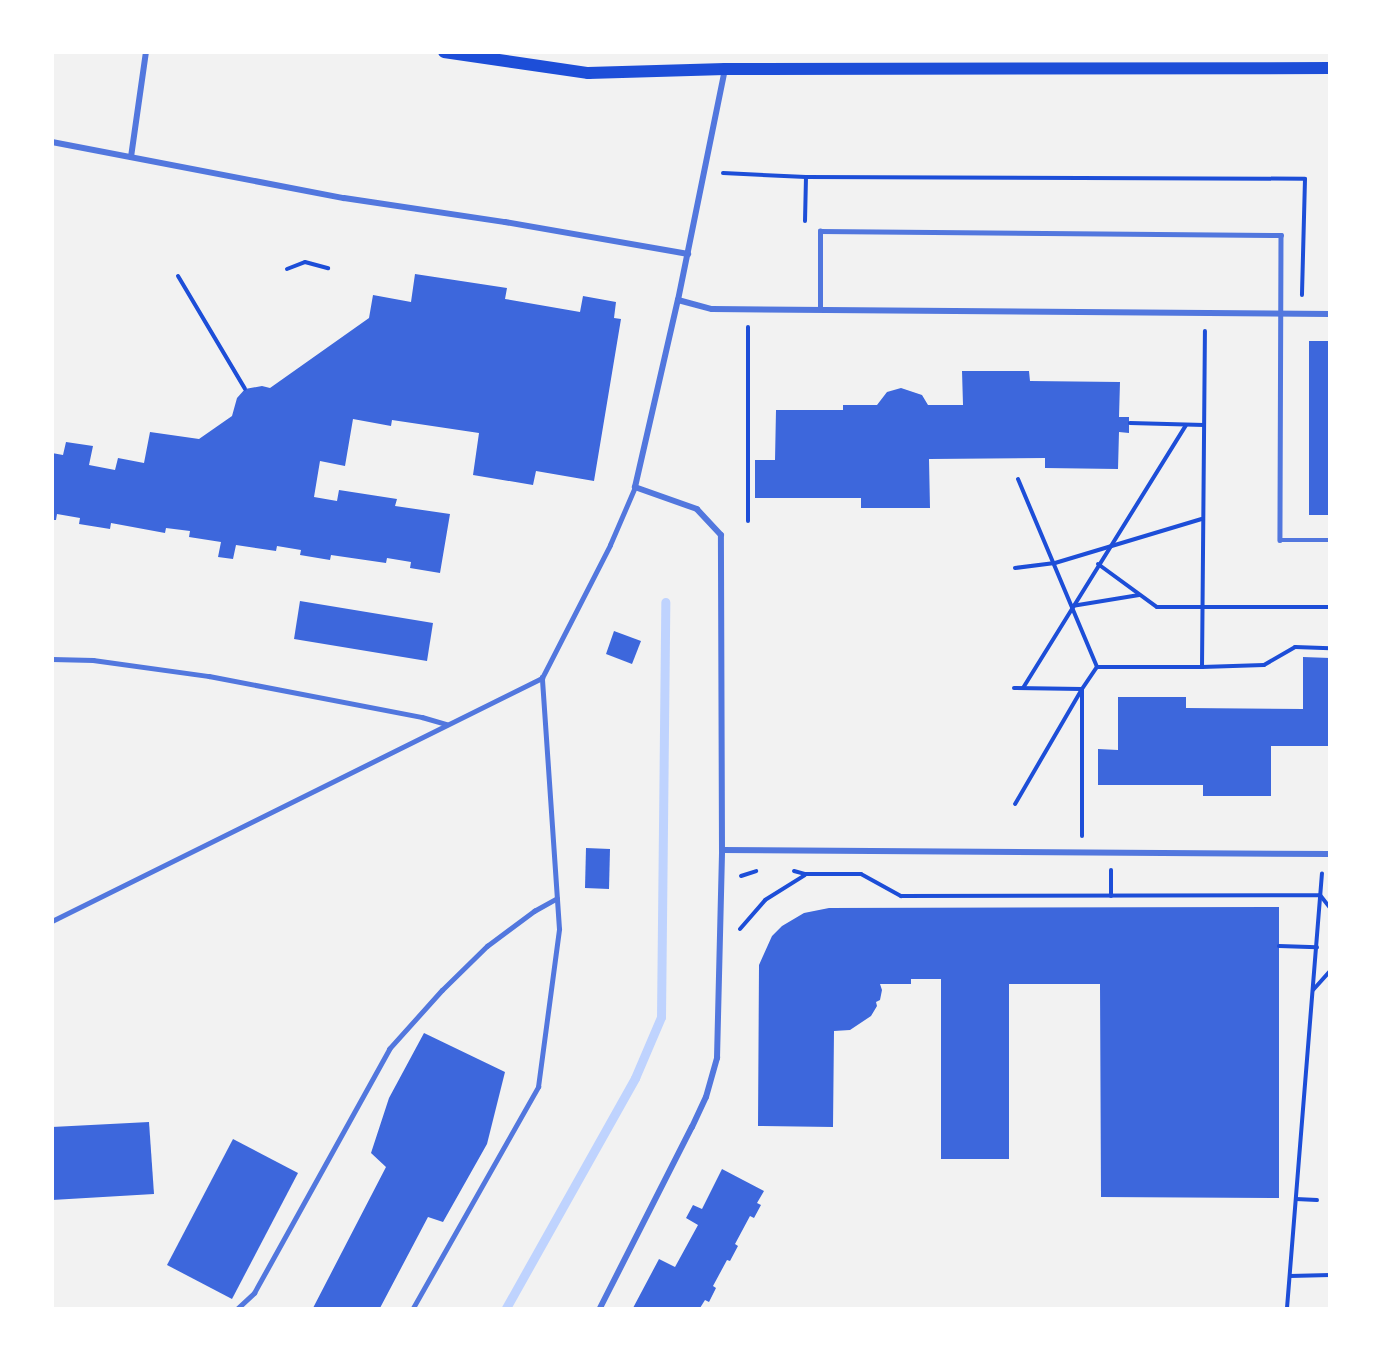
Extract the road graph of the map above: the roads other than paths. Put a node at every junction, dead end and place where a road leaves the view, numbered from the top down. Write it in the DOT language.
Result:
graph roads {
  1 [pos="146,52"];
  2 [pos="444,52"];
  3 [pos="1329,68"];
  4 [pos="725,69"];
  5 [pos="52,142"];
  6 [pos="131,157"];
  7 [pos="688,254"];
  8 [pos="678,300"];
  9 [pos="820,309"];
  10 [pos="1281,314"];
  11 [pos="1329,314"];
  12 [pos="635,487"];
  13 [pos="1329,540"];
  14 [pos="52,660"];
  15 [pos="542,678"];
  16 [pos="447,724"];
  17 [pos="722,850"];
  18 [pos="1329,854"];
  19 [pos="557,898"];
  20 [pos="52,921"];
  21 [pos="238,1308"];
  22 [pos="413,1308"];
  23 [pos="600,1308"];
  1 -- 6 [label="street"];
  2 -- 4 [label="main road"];
  3 -- 4 [label="main road"];
  4 -- 7 [label="street"];
  5 -- 6 [label="street"];
  6 -- 7 [label="street"];
  7 -- 8 [label="street"];
  8 -- 9 [label="street"];
  8 -- 12 [label="street"];
  9 -- 10 [label="street"];
  9 -- 10 [label="lane"];
  10 -- 11 [label="street"];
  10 -- 13 [label="lane"];
  12 -- 15 [label="lane"];
  12 -- 17 [label="street"];
  14 -- 16 [label="lane"];
  15 -- 16 [label="lane"];
  15 -- 19 [label="lane"];
  16 -- 20 [label="lane"];
  17 -- 18 [label="street"];
  17 -- 23 [label="street"];
  19 -- 21 [label="lane"];
  19 -- 22 [label="lane"];
}
